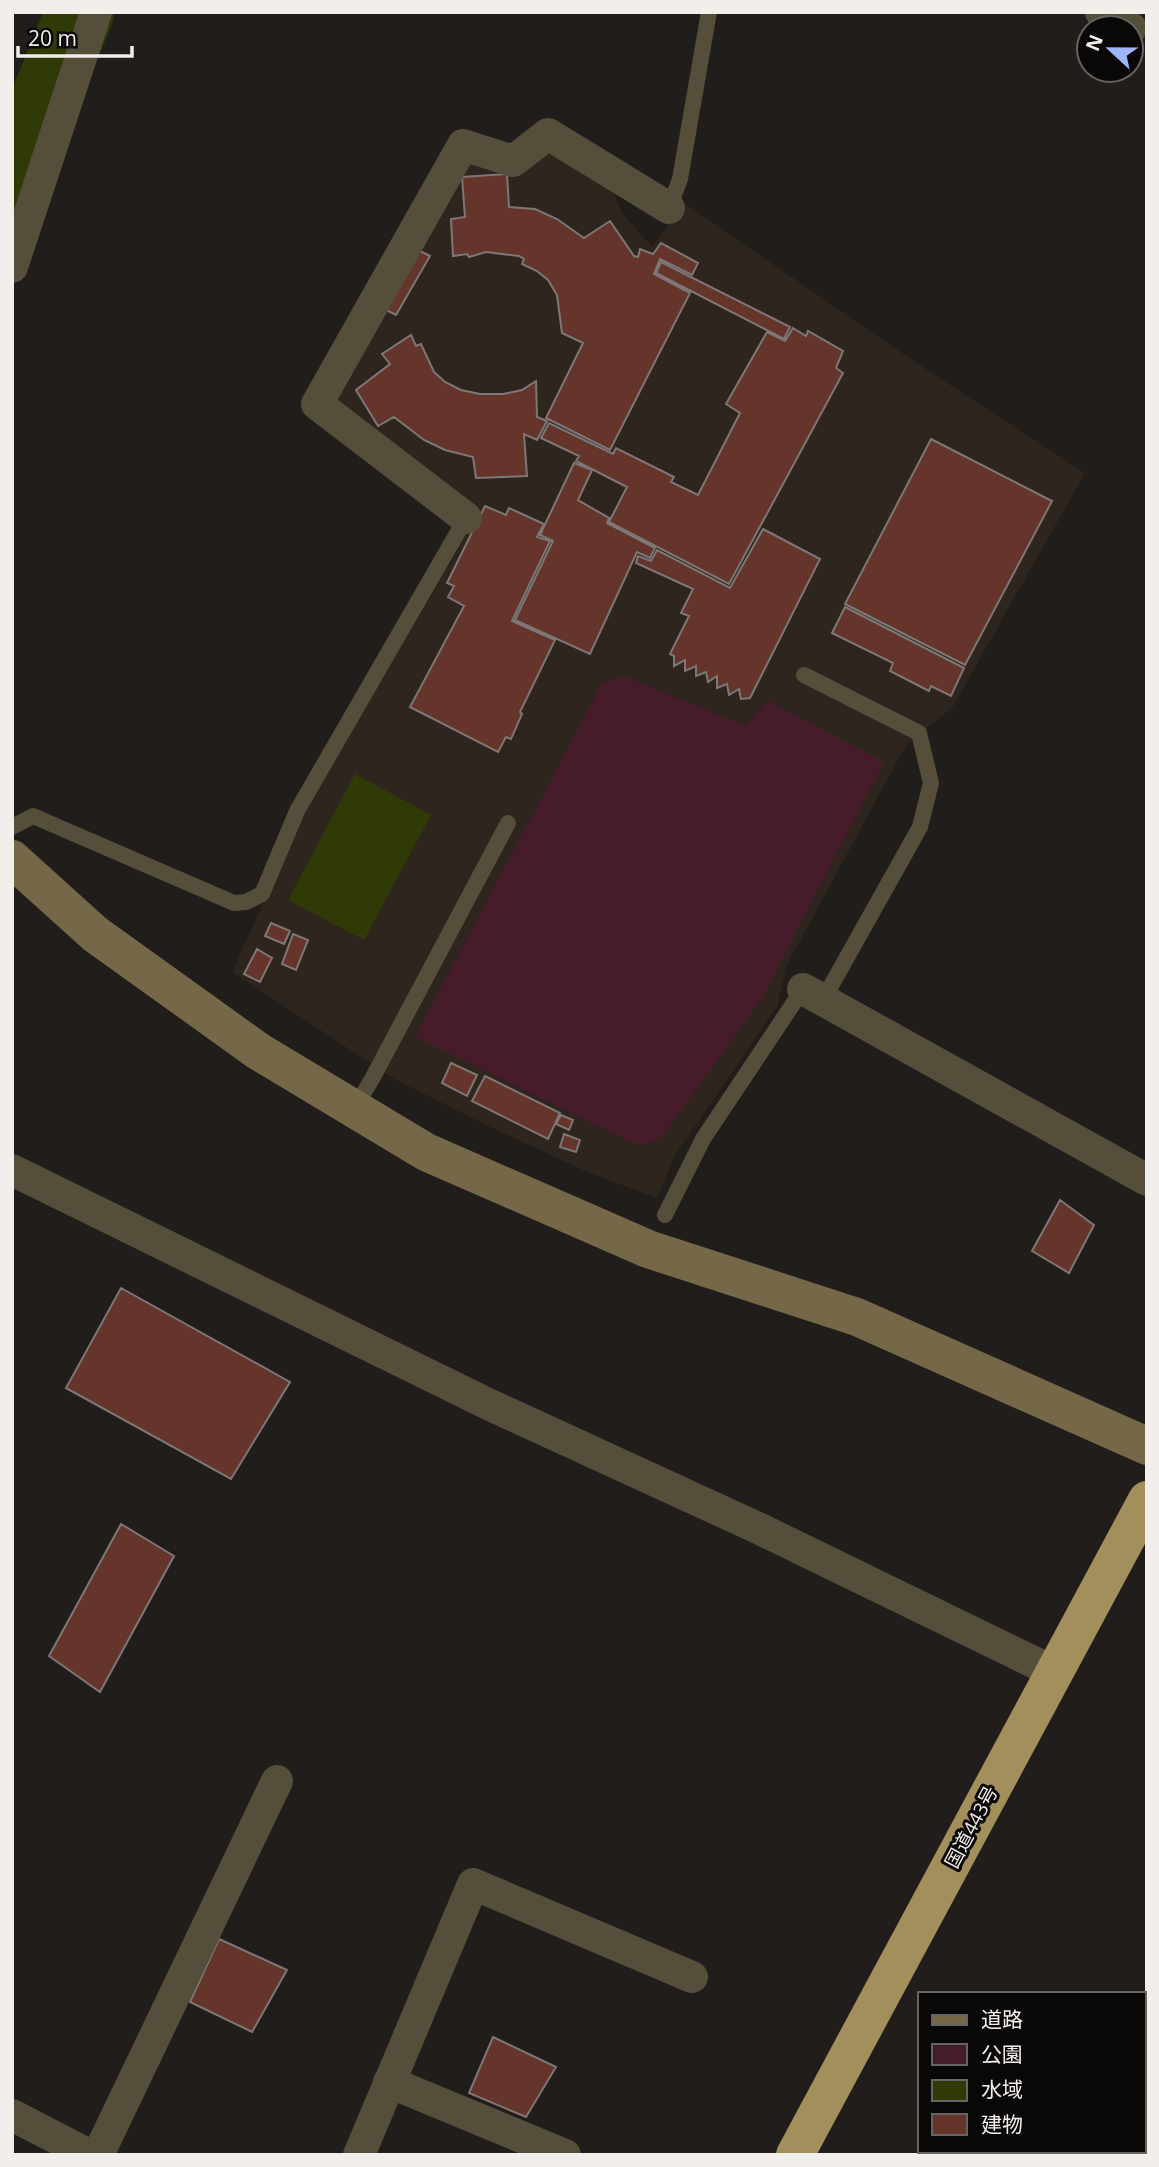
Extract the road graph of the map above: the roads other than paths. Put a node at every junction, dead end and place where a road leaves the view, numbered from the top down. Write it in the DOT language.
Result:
graph roads {
  1 [pos="96,12"];
  2 [pos="709,12"];
  3 [pos="669,208"];
  4 [pos="12,267"];
  5 [pos="466,518"];
  6 [pos="804,675"];
  7 [pos="508,824"];
  8 [pos="12,827"];
  9 [pos="12,859"];
  10 [pos="813,994"];
  11 [pos="354,1109"];
  12 [pos="12,1170"];
  13 [pos="1147,1180"];
  14 [pos="665,1216"];
  15 [pos="1147,1446"];
  16 [pos="1147,1500"];
  17 [pos="1054,1672"];
  18 [pos="277,1781"];
  19 [pos="692,1977"];
  20 [pos="389,2082"];
  21 [pos="12,2115"];
  22 [pos="89,2155"];
  23 [pos="98,2155"];
  24 [pos="359,2155"];
  25 [pos="565,2155"];
  26 [pos="795,2155"];
  1 -- 4 [label="street"];
  2 -- 3 [label="lane"];
  3 -- 5 [label="street"];
  5 -- 8 [label="lane"];
  6 -- 10 [label="lane"];
  7 -- 11 [label="lane"];
  9 -- 11 [label="street"];
  10 -- 13 [label="street"];
  10 -- 14 [label="lane"];
  11 -- 15 [label="street"];
  12 -- 17 [label="street"];
  16 -- 17 [label="highway, 国道443号"];
  17 -- 26 [label="highway, 国道443号"];
  18 -- 23 [label="street"];
  19 -- 20 [label="street"];
  20 -- 24 [label="street"];
  20 -- 25 [label="street"];
  21 -- 22 [label="street"];
}
